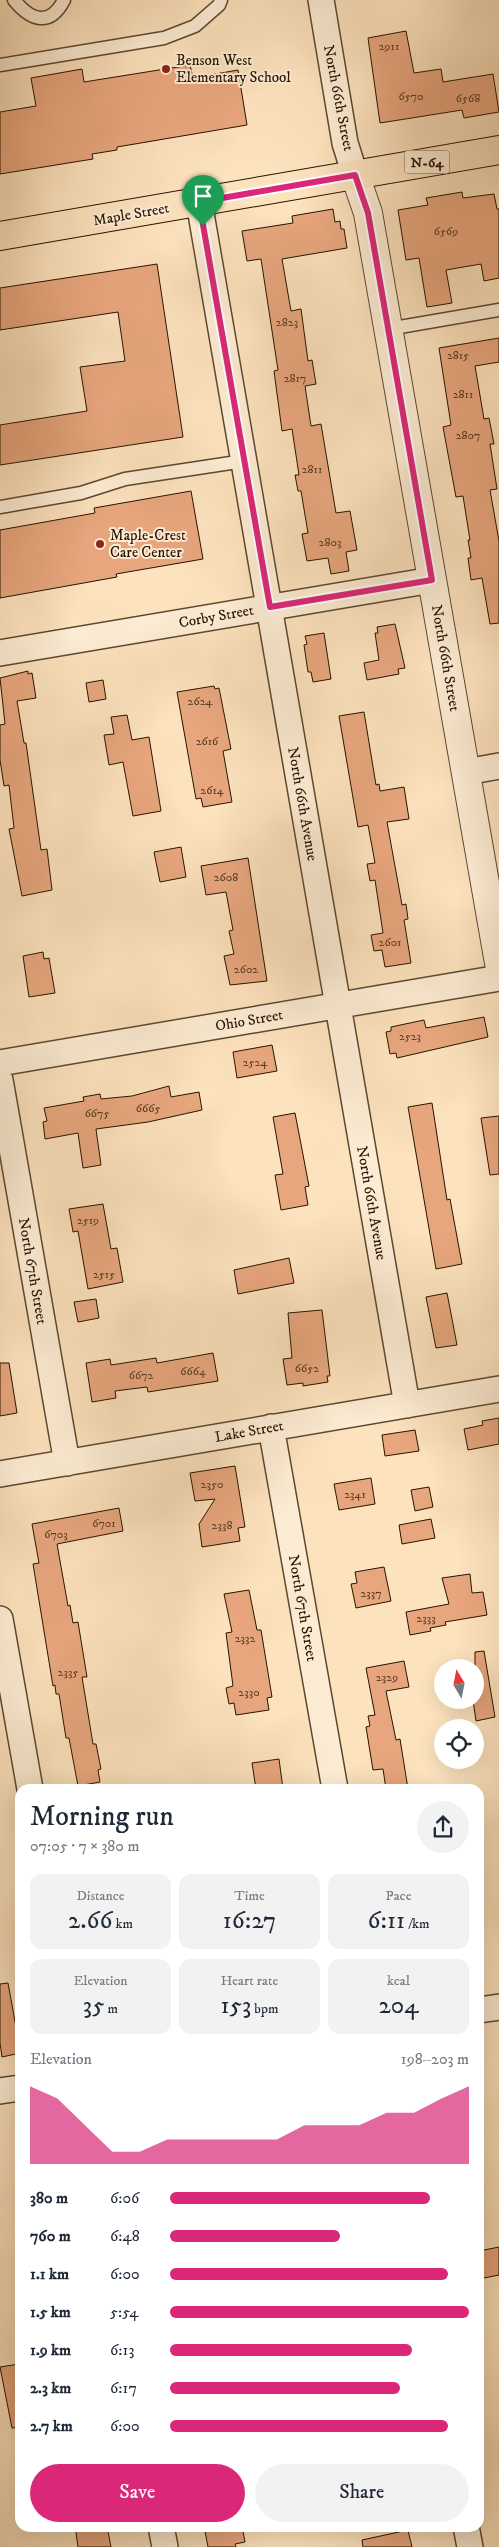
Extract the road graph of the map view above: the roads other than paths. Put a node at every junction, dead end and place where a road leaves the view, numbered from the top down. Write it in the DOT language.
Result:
graph roads {
  1 [pos="14,0"];
  2 [pos="64,0"];
  3 [pos="221,0"];
  4 [pos="321,0"];
  5 [pos="0,65"];
  6 [pos="499,150"];
  7 [pos="355,175"];
  8 [pos="199,202"];
  9 [pos="0,236"];
  10 [pos="499,310"];
  11 [pos="388,329"];
  12 [pos="244,461"];
  13 [pos="0,507"];
  14 [pos="432,580"];
  15 [pos="270,607"];
  16 [pos="0,653"];
  17 [pos="499,766"];
  18 [pos="466,772"];
  19 [pos="499,963"];
  20 [pos="499,978"];
  21 [pos="338,1005"];
  22 [pos="0,1063"];
  23 [pos="0,1080"];
  24 [pos="499,1389"];
  25 [pos="407,1405"];
  26 [pos="271,1427"];
  27 [pos="67,1463"];
  28 [pos="0,1474"];
  29 [pos="0,1619"];
  30 [pos="29,1784"];
  31 [pos="334,1784"];
  32 [pos="499,2007"];
  33 [pos="484,2009"];
  34 [pos="15,2089"];
  35 [pos="0,2091"];
  36 [pos="162,2532"];
  37 [pos="467,2532"];
  38 [pos="165,2547"];
  39 [pos="470,2547"];
  1 -- 2 [label="lane"];
  3 -- 5 [label="lane"];
  4 -- 7 [label="street, North 66th Street"];
  6 -- 7 [label="main road, Maple Street / N-64"];
  7 -- 8 [label="main road, Maple Street / N-64"];
  7 -- 11 [label="street, North 66th Street"];
  8 -- 9 [label="main road, Maple Street / N-64"];
  8 -- 12 [label="street, North 66th Avenue"];
  10 -- 11 [label="lane"];
  11 -- 14 [label="street, North 66th Street"];
  12 -- 13 [label="lane"];
  12 -- 15 [label="street, North 66th Avenue"];
  14 -- 15 [label="street, Corby Street"];
  14 -- 18 [label="street, North 66th Street"];
  15 -- 16 [label="street, Corby Street"];
  15 -- 21 [label="street, North 66th Avenue"];
  17 -- 18 [label="street"];
  18 -- 19 [label="street, North 66th Street"];
  20 -- 21 [label="street, Ohio Street"];
  21 -- 22 [label="street, Ohio Street"];
  21 -- 25 [label="street, North 66th Avenue"];
  23 -- 27 [label="street, North 67th Street"];
  24 -- 25 [label="street, Lake Street"];
  25 -- 26 [label="street, Lake Street"];
  26 -- 27 [label="street, Lake Street"];
  26 -- 31 [label="street, North 67th Street"];
  27 -- 28 [label="street, Lake Street"];
  29 -- 30 [label="street"];
  32 -- 33 [label="street"];
  34 -- 35 [label="street"];
  36 -- 38 [label="street"];
  37 -- 39 [label="street"];
}
